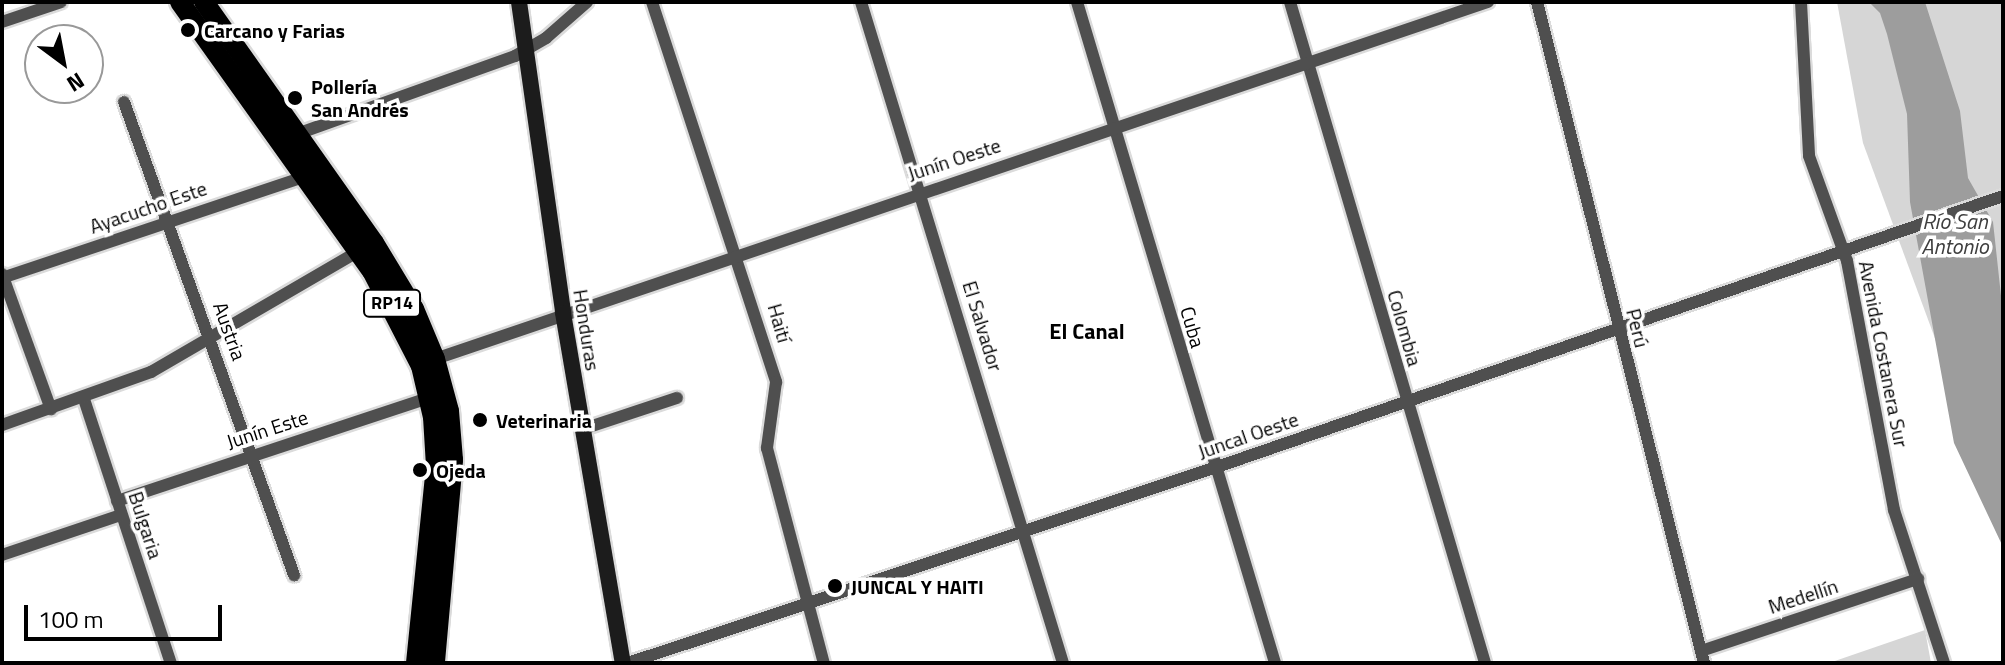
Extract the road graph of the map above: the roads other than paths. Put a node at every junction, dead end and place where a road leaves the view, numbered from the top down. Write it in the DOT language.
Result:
graph roads {
  1 [pos="61,2"];
  2 [pos="180,2"];
  3 [pos="194,2"];
  4 [pos="519,2"];
  5 [pos="587,2"];
  6 [pos="652,2"];
  7 [pos="861,2"];
  8 [pos="1077,2"];
  9 [pos="1290,2"];
  10 [pos="1488,2"];
  11 [pos="1537,2"];
  12 [pos="1801,2"];
  13 [pos="210,10"];
  14 [pos="2,22"];
  15 [pos="527,50"];
  16 [pos="1309,63"];
  17 [pos="124,102"];
  18 [pos="1114,127"];
  19 [pos="297,134"];
  20 [pos="307,176"];
  21 [pos="921,191"];
  22 [pos="2003,196"];
  23 [pos="168,220"];
  24 [pos="1843,249"];
  25 [pos="359,251"];
  26 [pos="738,253"];
  27 [pos="2,277"];
  28 [pos="563,313"];
  29 [pos="1617,326"];
  30 [pos="211,337"];
  31 [pos="435,359"];
  32 [pos="429,398"];
  33 [pos="677,398"];
  34 [pos="84,399"];
  35 [pos="1405,403"];
  36 [pos="51,409"];
  37 [pos="2,425"];
  38 [pos="583,429"];
  39 [pos="254,454"];
  40 [pos="1214,468"];
  41 [pos="117,501"];
  42 [pos="121,515"];
  43 [pos="1025,532"];
  44 [pos="2,555"];
  45 [pos="294,575"];
  46 [pos="1918,579"];
  47 [pos="808,603"];
  48 [pos="419,623"];
  49 [pos="1702,657"];
  50 [pos="171,663"];
  51 [pos="416,663"];
  52 [pos="424,663"];
  53 [pos="435,663"];
  54 [pos="626,663"];
  55 [pos="824,663"];
  56 [pos="1063,663"];
  57 [pos="1275,663"];
  58 [pos="1485,663"];
  59 [pos="1944,663"];
  1 -- 14 [label="street"];
  2 -- 20 [label="main road, RP14"];
  3 -- 13 [label="main road"];
  4 -- 15 [label="main road, Honduras"];
  5 -- 15 [label="street"];
  6 -- 26 [label="street, Haití"];
  7 -- 21 [label="street, El Salvador"];
  8 -- 18 [label="street, Cuba"];
  9 -- 16 [label="street, Colombia"];
  10 -- 16 [label="street, Junín Oeste"];
  11 -- 29 [label="street, Perú"];
  12 -- 24 [label="street, Avenida Costanera Sur"];
  13 -- 19 [label="main road, RP14"];
  15 -- 19 [label="street"];
  15 -- 28 [label="main road, Honduras"];
  16 -- 18 [label="street, Junín Oeste"];
  16 -- 35 [label="street, Colombia"];
  17 -- 23 [label="street, Austria"];
  18 -- 21 [label="street, Junín Oeste"];
  18 -- 40 [label="street, Cuba"];
  19 -- 31 [label="main road, RP14"];
  20 -- 23 [label="street, Ayacucho Este"];
  20 -- 25 [label="main road, RP14"];
  21 -- 26 [label="street, Junín Oeste"];
  21 -- 43 [label="street, El Salvador"];
  22 -- 24 [label="street, Juncal Oeste"];
  23 -- 27 [label="street, Ayacucho Este"];
  23 -- 30 [label="street, Austria"];
  24 -- 29 [label="street, Juncal Oeste"];
  24 -- 46 [label="street, Avenida Costanera Sur"];
  25 -- 30 [label="street"];
  25 -- 32 [label="main road, RP14"];
  26 -- 28 [label="street, Junín Oeste"];
  26 -- 47 [label="street, Haití"];
  27 -- 36 [label="street"];
  28 -- 31 [label="street, Junín Oeste"];
  28 -- 38 [label="main road, Honduras"];
  29 -- 35 [label="street, Juncal Oeste"];
  29 -- 49 [label="street, Perú"];
  30 -- 34 [label="street"];
  30 -- 39 [label="street, Austria"];
  31 -- 53 [label="main road, RP14"];
  32 -- 39 [label="street, Junín Este"];
  32 -- 48 [label="main road, RP14"];
  33 -- 38 [label="street"];
  34 -- 36 [label="street"];
  34 -- 41 [label="street, Bulgaria"];
  35 -- 40 [label="street, Juncal Oeste"];
  35 -- 58 [label="street, Colombia"];
  36 -- 37 [label="street"];
  38 -- 54 [label="main road, Honduras"];
  39 -- 41 [label="street, Junín Este"];
  39 -- 45 [label="street, Austria"];
  40 -- 43 [label="street, Juncal Oeste"];
  40 -- 57 [label="street, Cuba"];
  41 -- 42 [label="street, Bulgaria"];
  42 -- 44 [label="street"];
  42 -- 50 [label="street, Bulgaria"];
  43 -- 47 [label="street, Juncal Oeste"];
  43 -- 56 [label="street, El Salvador"];
  46 -- 49 [label="street, Medellín"];
  46 -- 59 [label="street, Avenida Costanera Sur"];
  47 -- 54 [label="street, Juncal Oeste"];
  47 -- 55 [label="street, Haití"];
  48 -- 51 [label="main road, RP14"];
  48 -- 52 [label="main road"];
}
